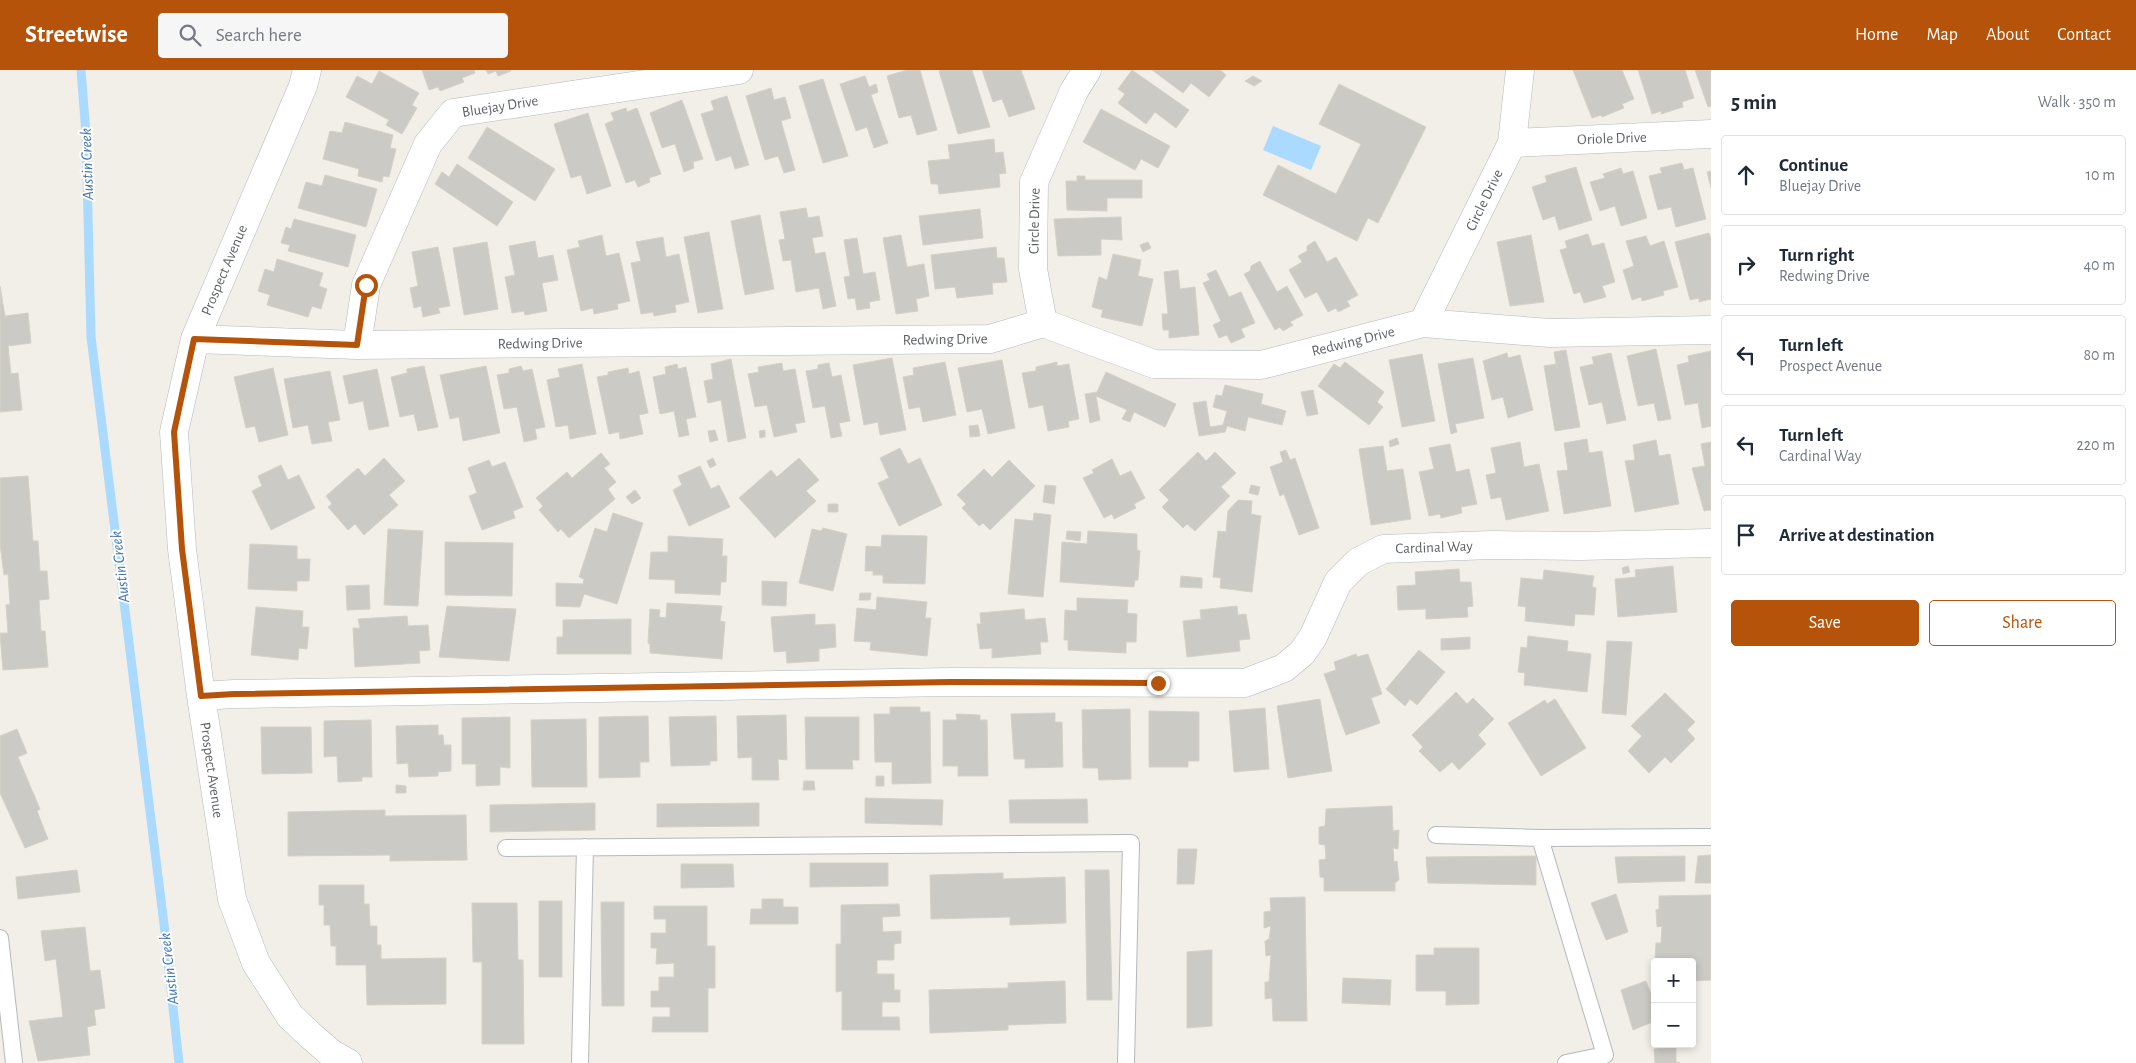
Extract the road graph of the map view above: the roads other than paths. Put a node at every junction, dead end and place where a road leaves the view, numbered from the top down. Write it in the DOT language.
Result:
graph roads {
  1 [pos="307,70"];
  2 [pos="739,70"];
  3 [pos="1087,70"];
  4 [pos="1520,70"];
  5 [pos="1711,134"];
  6 [pos="1512,142"];
  7 [pos="1042,323"];
  8 [pos="1423,323"];
  9 [pos="1711,330"];
  10 [pos="194,339"];
  11 [pos="357,345"];
  12 [pos="1711,543"];
  13 [pos="201,696"];
  14 [pos="1436,835"];
  15 [pos="1711,837"];
  16 [pos="1540,838"];
  17 [pos="506,848"];
  18 [pos="585,848"];
  19 [pos="0,938"];
  20 [pos="14,1063"];
  21 [pos="348,1063"];
  22 [pos="580,1063"];
  23 [pos="1126,1063"];
  24 [pos="1566,1063"];
  1 -- 10 [label="street, Prospect Avenue"];
  2 -- 11 [label="street, Bluejay Drive"];
  3 -- 7 [label="street, Circle Drive"];
  4 -- 6 [label="street, Circle Drive"];
  5 -- 6 [label="street, Oriole Drive"];
  6 -- 8 [label="street, Circle Drive"];
  7 -- 8 [label="street, Redwing Drive"];
  7 -- 11 [label="street, Redwing Drive"];
  8 -- 9 [label="street, Redwing Drive"];
  10 -- 11 [label="street, Redwing Drive"];
  10 -- 13 [label="street, Prospect Avenue"];
  12 -- 13 [label="street, Cardinal Way"];
  13 -- 21 [label="street, Prospect Avenue"];
  14 -- 16 [label="lane"];
  15 -- 16 [label="lane"];
  16 -- 24 [label="lane"];
  17 -- 18 [label="lane"];
  18 -- 22 [label="lane"];
  18 -- 23 [label="lane"];
  19 -- 20 [label="lane"];
}
